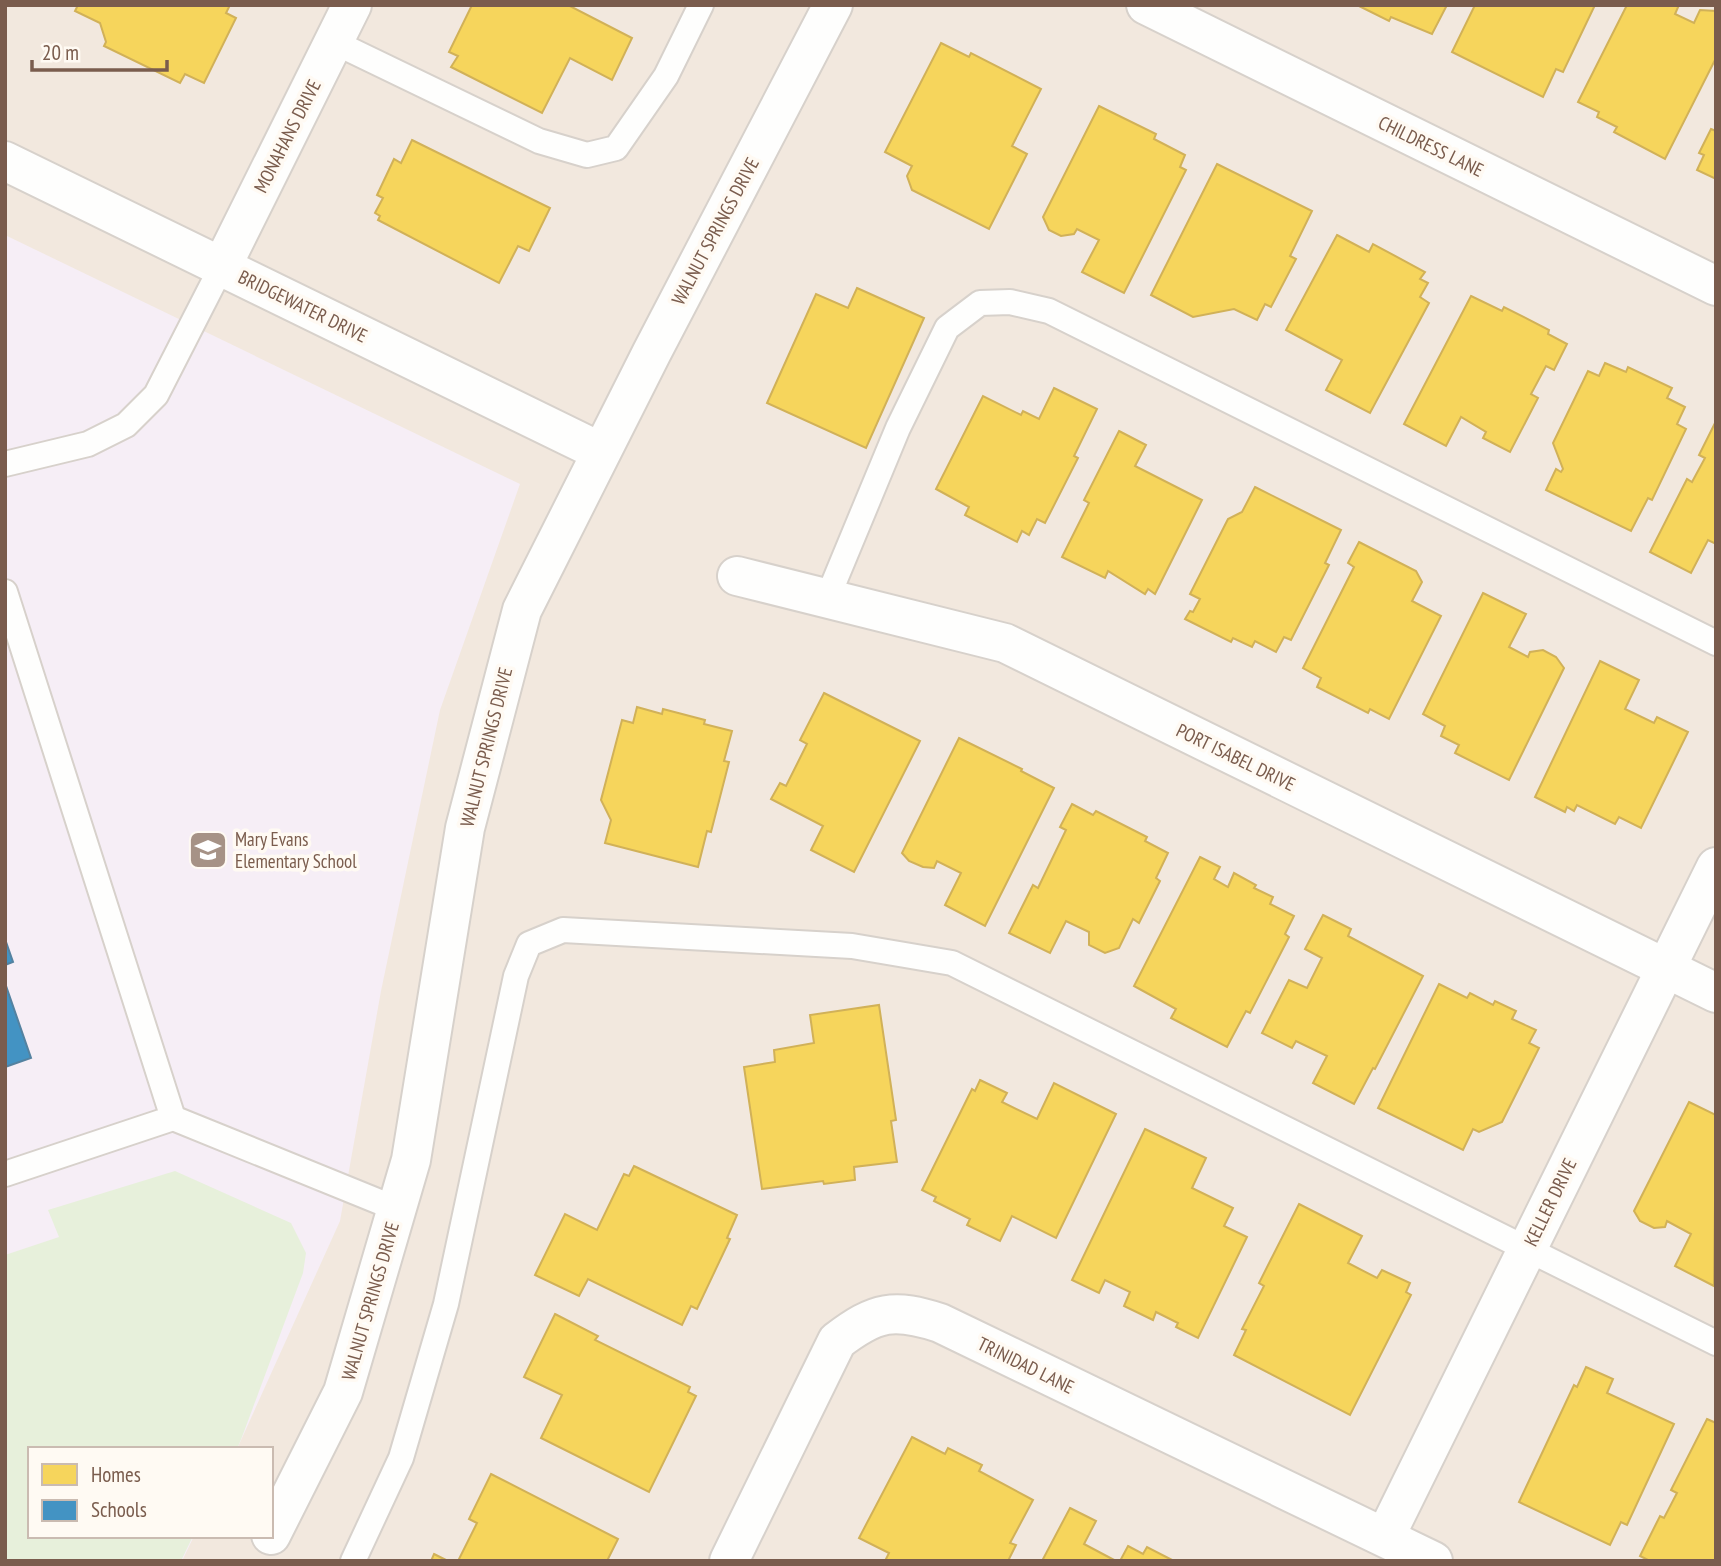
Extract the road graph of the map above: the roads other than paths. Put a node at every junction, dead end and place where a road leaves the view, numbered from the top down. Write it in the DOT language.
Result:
graph roads {
  1 [pos="352,5"];
  2 [pos="701,5"];
  3 [pos="833,5"];
  4 [pos="1146,5"];
  5 [pos="334,42"];
  6 [pos="5,161"];
  7 [pos="222,266"];
  8 [pos="1716,286"];
  9 [pos="601,452"];
  10 [pos="5,464"];
  11 [pos="737,576"];
  12 [pos="5,592"];
  13 [pos="827,599"];
  14 [pos="1716,643"];
  15 [pos="1716,867"];
  16 [pos="1666,968"];
  17 [pos="1716,993"];
  18 [pos="173,1118"];
  19 [pos="5,1174"];
  20 [pos="397,1209"];
  21 [pos="1527,1250"];
  22 [pos="1716,1343"];
  23 [pos="273,1531"];
  24 [pos="1385,1537"];
  25 [pos="270,1538"];
  26 [pos="258,1561"];
  27 [pos="353,1561"];
  28 [pos="729,1561"];
  29 [pos="1433,1561"];
  1 -- 5 [label="street, MONAHANS DRIVE"];
  2 -- 5 [label="lane"];
  3 -- 9 [label="street, WALNUT SPRINGS DRIVE"];
  4 -- 8 [label="street, CHILDRESS LANE"];
  5 -- 7 [label="street, MONAHANS DRIVE"];
  6 -- 7 [label="street, BRIDGEWATER DRIVE"];
  7 -- 9 [label="street, BRIDGEWATER DRIVE"];
  7 -- 10 [label="lane"];
  9 -- 20 [label="street, WALNUT SPRINGS DRIVE"];
  11 -- 13 [label="street, PORT ISABEL DRIVE"];
  12 -- 18 [label="lane"];
  13 -- 14 [label="lane"];
  13 -- 16 [label="street, PORT ISABEL DRIVE"];
  15 -- 16 [label="street, KELLER DRIVE"];
  16 -- 17 [label="street, PORT ISABEL DRIVE"];
  16 -- 21 [label="street, KELLER DRIVE"];
  18 -- 19 [label="lane"];
  18 -- 20 [label="lane"];
  20 -- 23 [label="street, WALNUT SPRINGS DRIVE"];
  21 -- 22 [label="lane"];
  21 -- 24 [label="street, KELLER DRIVE"];
  21 -- 27 [label="lane"];
  24 -- 28 [label="street, TRINIDAD LANE"];
  24 -- 29 [label="street, TRINIDAD LANE"];
  25 -- 26 [label="street, WALNUT SPRINGS DRIVE"];
}
